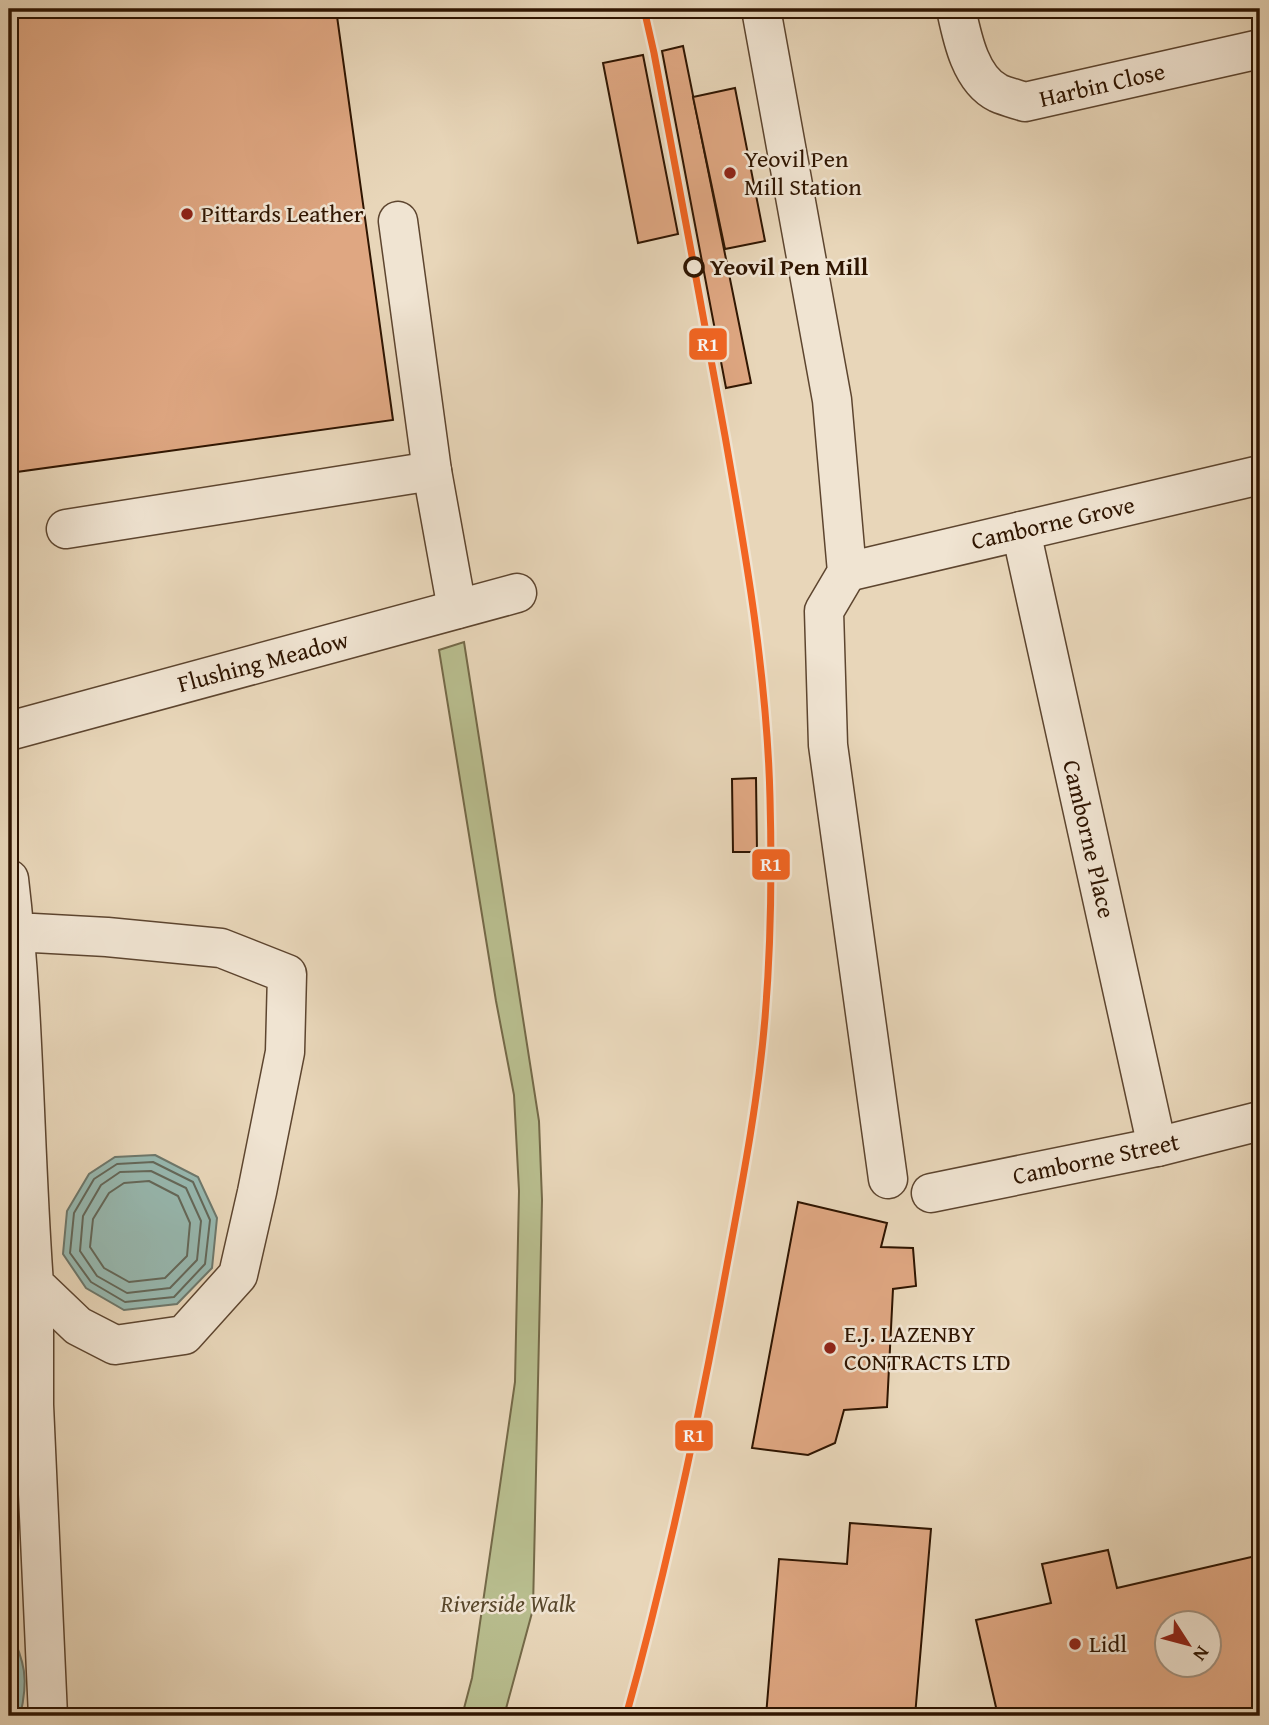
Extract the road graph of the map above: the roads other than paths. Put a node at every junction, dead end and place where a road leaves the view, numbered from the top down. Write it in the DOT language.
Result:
graph roads {
  1 [pos="761,9"];
  2 [pos="956,9"];
  3 [pos="1260,49"];
  4 [pos="398,221"];
  5 [pos="432,471"];
  6 [pos="1260,475"];
  7 [pos="66,529"];
  8 [pos="1021,531"];
  9 [pos="847,572"];
  10 [pos="517,593"];
  11 [pos="457,609"];
  12 [pos="9,731"];
  13 [pos="9,879"];
  14 [pos="15,932"];
  15 [pos="1260,1121"];
  16 [pos="17,1123"];
  17 [pos="1157,1147"];
  18 [pos="888,1179"];
  19 [pos="931,1193"];
  20 [pos="34,1284"];
  21 [pos="48,1716"];
  1 -- 9 [label="street"];
  2 -- 3 [label="street, Harbin Close"];
  4 -- 5 [label="street"];
  5 -- 7 [label="street"];
  5 -- 11 [label="street"];
  6 -- 8 [label="street, Camborne Grove"];
  8 -- 9 [label="street, Camborne Grove"];
  8 -- 17 [label="street, Camborne Place"];
  9 -- 18 [label="street"];
  10 -- 11 [label="street, Flushing Meadow"];
  11 -- 12 [label="street, Flushing Meadow"];
  13 -- 14 [label="street"];
  14 -- 16 [label="street"];
  14 -- 20 [label="street"];
  15 -- 17 [label="street, Camborne Street"];
  16 -- 20 [label="street"];
  17 -- 19 [label="street, Camborne Street"];
  20 -- 21 [label="street"];
}
